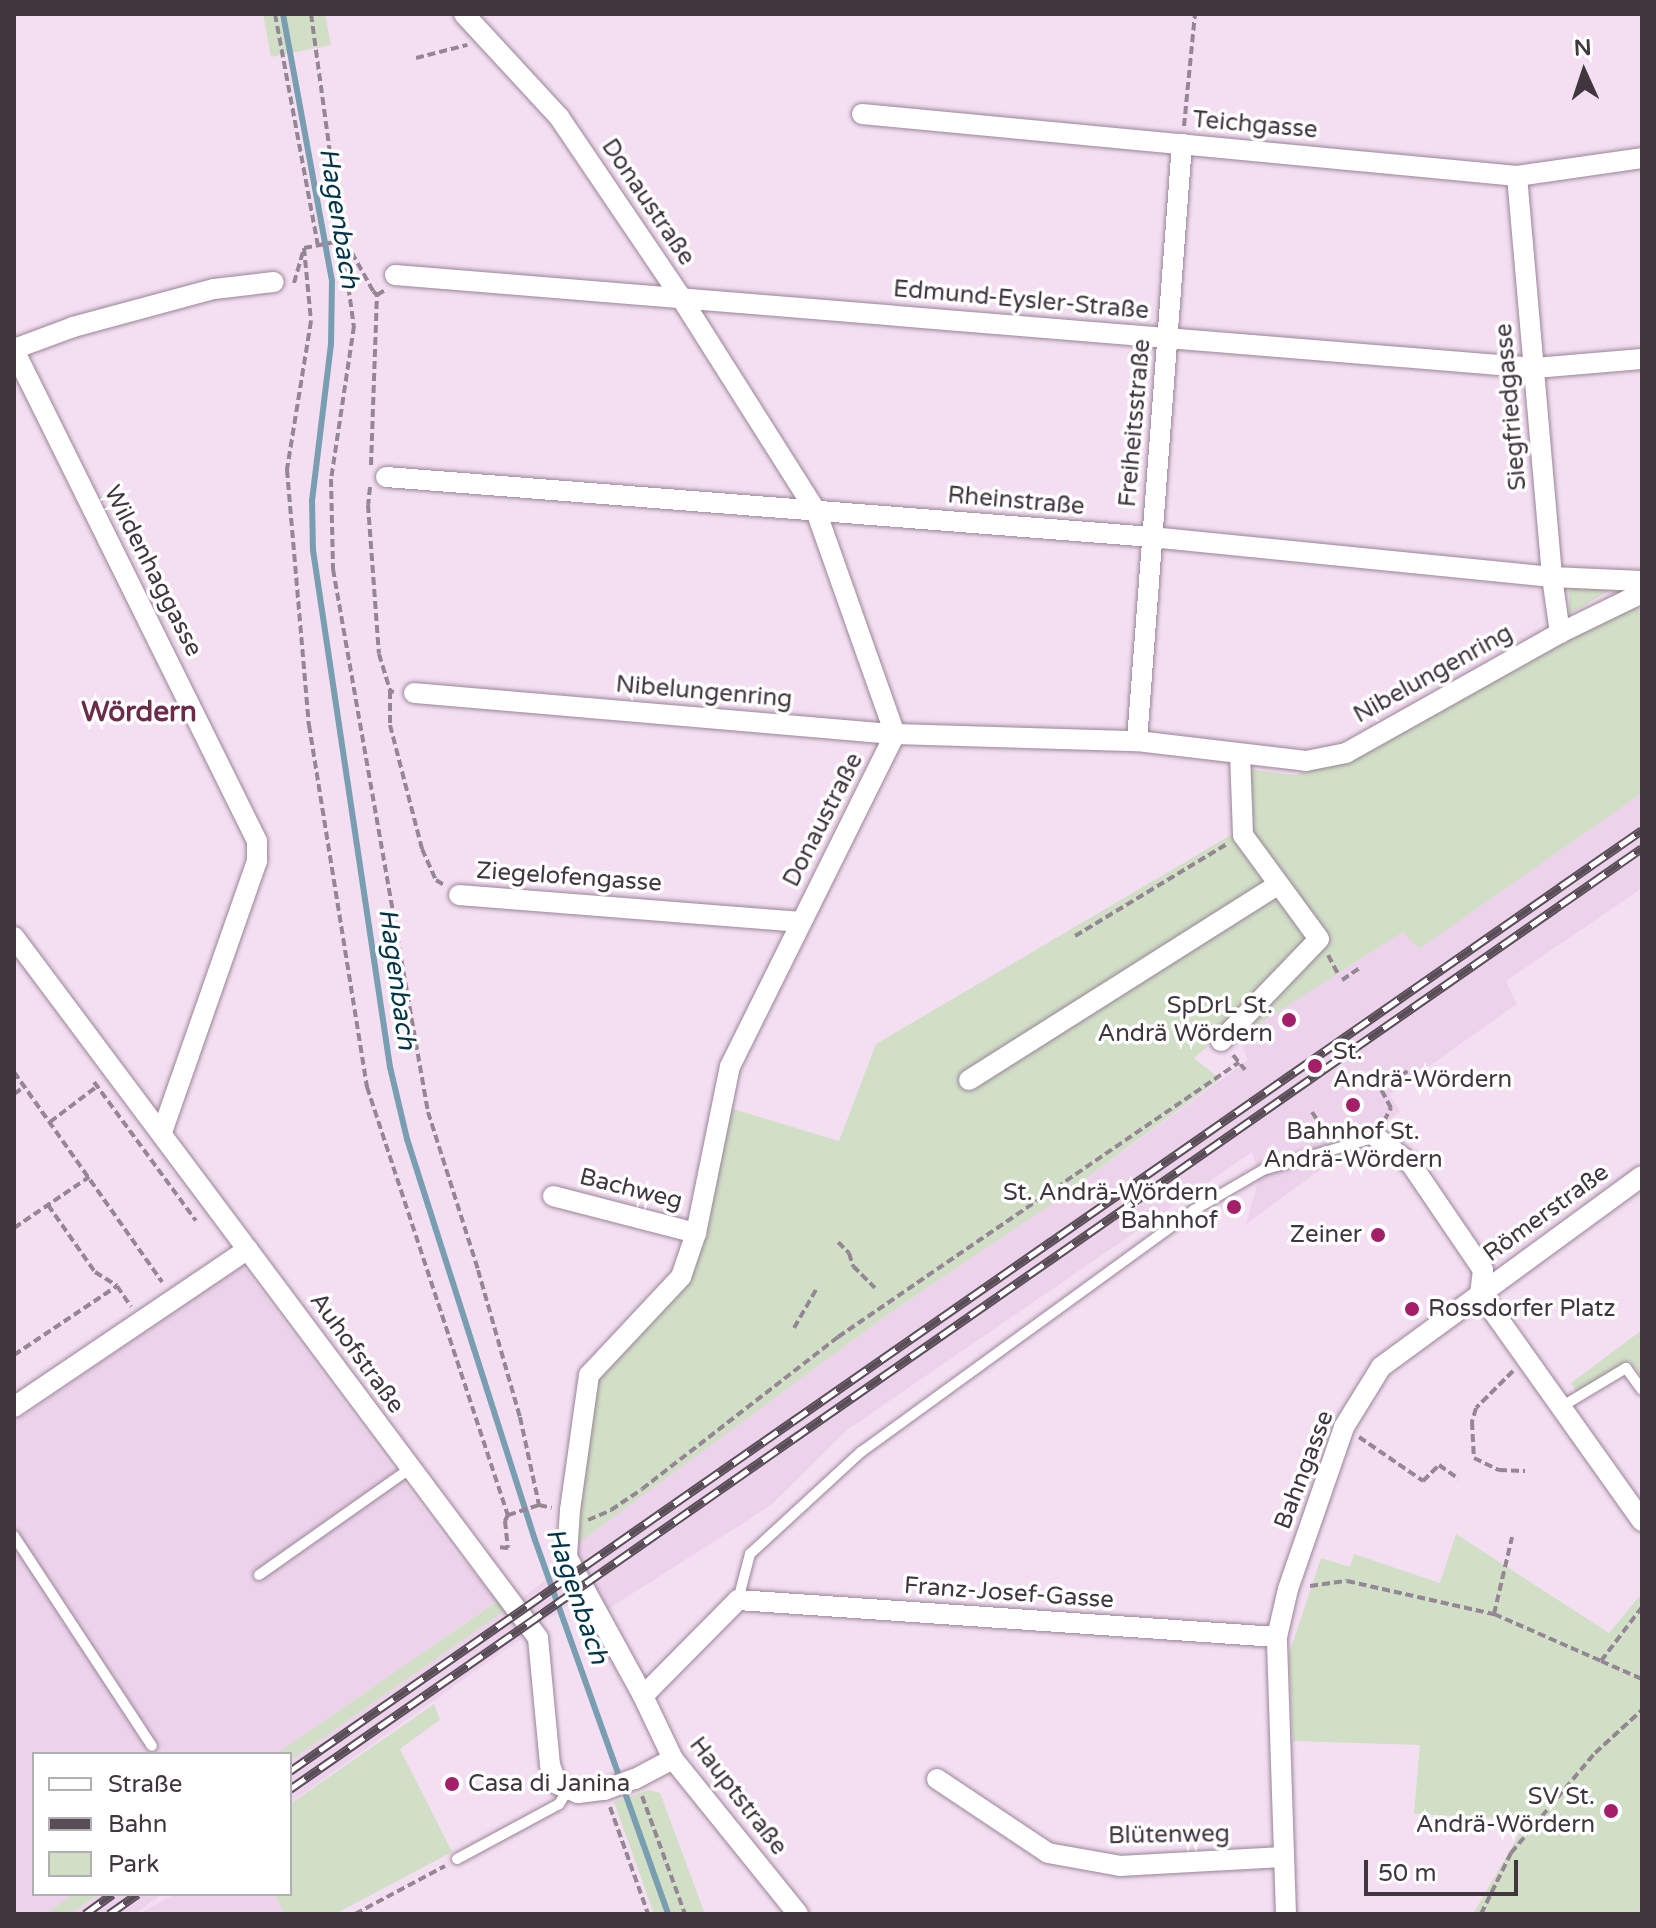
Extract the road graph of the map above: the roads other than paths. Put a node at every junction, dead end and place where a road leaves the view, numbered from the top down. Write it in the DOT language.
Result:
graph roads {
  1 [pos="464,14"];
  2 [pos="862,114"];
  3 [pos="1182,144"];
  4 [pos="1642,158"];
  5 [pos="1517,176"];
  6 [pos="395,275"];
  7 [pos="274,282"];
  8 [pos="680,296"];
  9 [pos="1168,339"];
  10 [pos="14,350"];
  11 [pos="1642,359"];
  12 [pos="1535,368"];
  13 [pos="386,477"];
  14 [pos="816,511"];
  15 [pos="1151,537"];
  16 [pos="1552,577"];
  17 [pos="1642,581"];
  18 [pos="1642,593"];
  19 [pos="1560,633"];
  20 [pos="414,693"];
  21 [pos="895,734"];
  22 [pos="1137,741"];
  23 [pos="1240,754"];
  24 [pos="1278,885"];
  25 [pos="459,895"];
  26 [pos="801,922"];
  27 [pos="14,937"];
  28 [pos="1221,1041"];
  29 [pos="969,1080"];
  30 [pos="162,1133"];
  31 [pos="1376,1137"];
  32 [pos="1642,1176"];
  33 [pos="553,1196"];
  34 [pos="696,1233"];
  35 [pos="248,1249"];
  36 [pos="1480,1293"];
  37 [pos="1642,1390"];
  38 [pos="14,1407"];
  39 [pos="1561,1407"];
  40 [pos="409,1469"];
  41 [pos="1642,1521"];
  42 [pos="14,1536"];
  43 [pos="259,1575"];
  44 [pos="738,1600"];
  45 [pos="1277,1637"];
  46 [pos="643,1696"];
  47 [pos="152,1746"];
  48 [pos="673,1759"];
  49 [pos="937,1779"];
  50 [pos="567,1791"];
  51 [pos="1282,1857"];
  52 [pos="457,1859"];
  53 [pos="798,1914"];
  54 [pos="1286,1914"];
  1 -- 8 [label="street, Donaustraße"];
  2 -- 3 [label="street, Teichgasse"];
  3 -- 5 [label="street, Teichgasse"];
  3 -- 9 [label="street, Freiheitsstraße"];
  4 -- 5 [label="street, Teichgasse"];
  5 -- 12 [label="street, Siegfriedgasse"];
  6 -- 8 [label="street, Edmund-Eysler-Straße"];
  7 -- 10 [label="street, Wildenhaggasse"];
  8 -- 9 [label="street, Edmund-Eysler-Straße"];
  8 -- 14 [label="street, Donaustraße"];
  9 -- 12 [label="street, Edmund-Eysler-Straße"];
  9 -- 15 [label="street, Freiheitsstraße"];
  10 -- 30 [label="street, Wildenhaggasse"];
  11 -- 12 [label="street, Edmund-Eysler-Straße"];
  12 -- 16 [label="street, Siegfriedgasse"];
  13 -- 14 [label="street, Rheinstraße"];
  14 -- 15 [label="street, Rheinstraße"];
  14 -- 21 [label="street, Donaustraße"];
  15 -- 16 [label="street, Rheinstraße"];
  15 -- 22 [label="street, Freiheitsstraße"];
  16 -- 17 [label="street, Rheinstraße"];
  16 -- 19 [label="street, Siegfriedgasse"];
  18 -- 19 [label="street, Nibelungenring"];
  19 -- 23 [label="street, Nibelungenring"];
  20 -- 21 [label="street, Nibelungenring"];
  21 -- 22 [label="street, Nibelungenring"];
  21 -- 26 [label="street, Donaustraße"];
  22 -- 23 [label="street, Nibelungenring"];
  23 -- 24 [label="street"];
  24 -- 28 [label="street"];
  24 -- 29 [label="street"];
  25 -- 26 [label="street, Ziegelofengasse"];
  26 -- 34 [label="street, Donaustraße"];
  27 -- 30 [label="street, Auhofstraße"];
  30 -- 35 [label="street, Auhofstraße"];
  31 -- 36 [label="street"];
  31 -- 44 [label="lane"];
  32 -- 36 [label="street, Römerstraße"];
  33 -- 34 [label="street, Bachweg"];
  34 -- 46 [label="street, Donaustraße"];
  35 -- 38 [label="street"];
  35 -- 40 [label="street, Auhofstraße"];
  36 -- 39 [label="street"];
  36 -- 45 [label="street, Bahngasse"];
  37 -- 39 [label="lane"];
  39 -- 41 [label="street"];
  40 -- 43 [label="lane"];
  40 -- 50 [label="street, Auhofstraße"];
  42 -- 47 [label="lane"];
  44 -- 45 [label="street, Franz-Josef-Gasse"];
  44 -- 46 [label="street"];
  45 -- 51 [label="street, Bahngasse"];
  46 -- 48 [label="street, Hauptstraße"];
  48 -- 50 [label="street"];
  48 -- 53 [label="street, Hauptstraße"];
  49 -- 51 [label="street, Blütenweg"];
  50 -- 52 [label="lane"];
  51 -- 54 [label="street, Bahngasse"];
}
